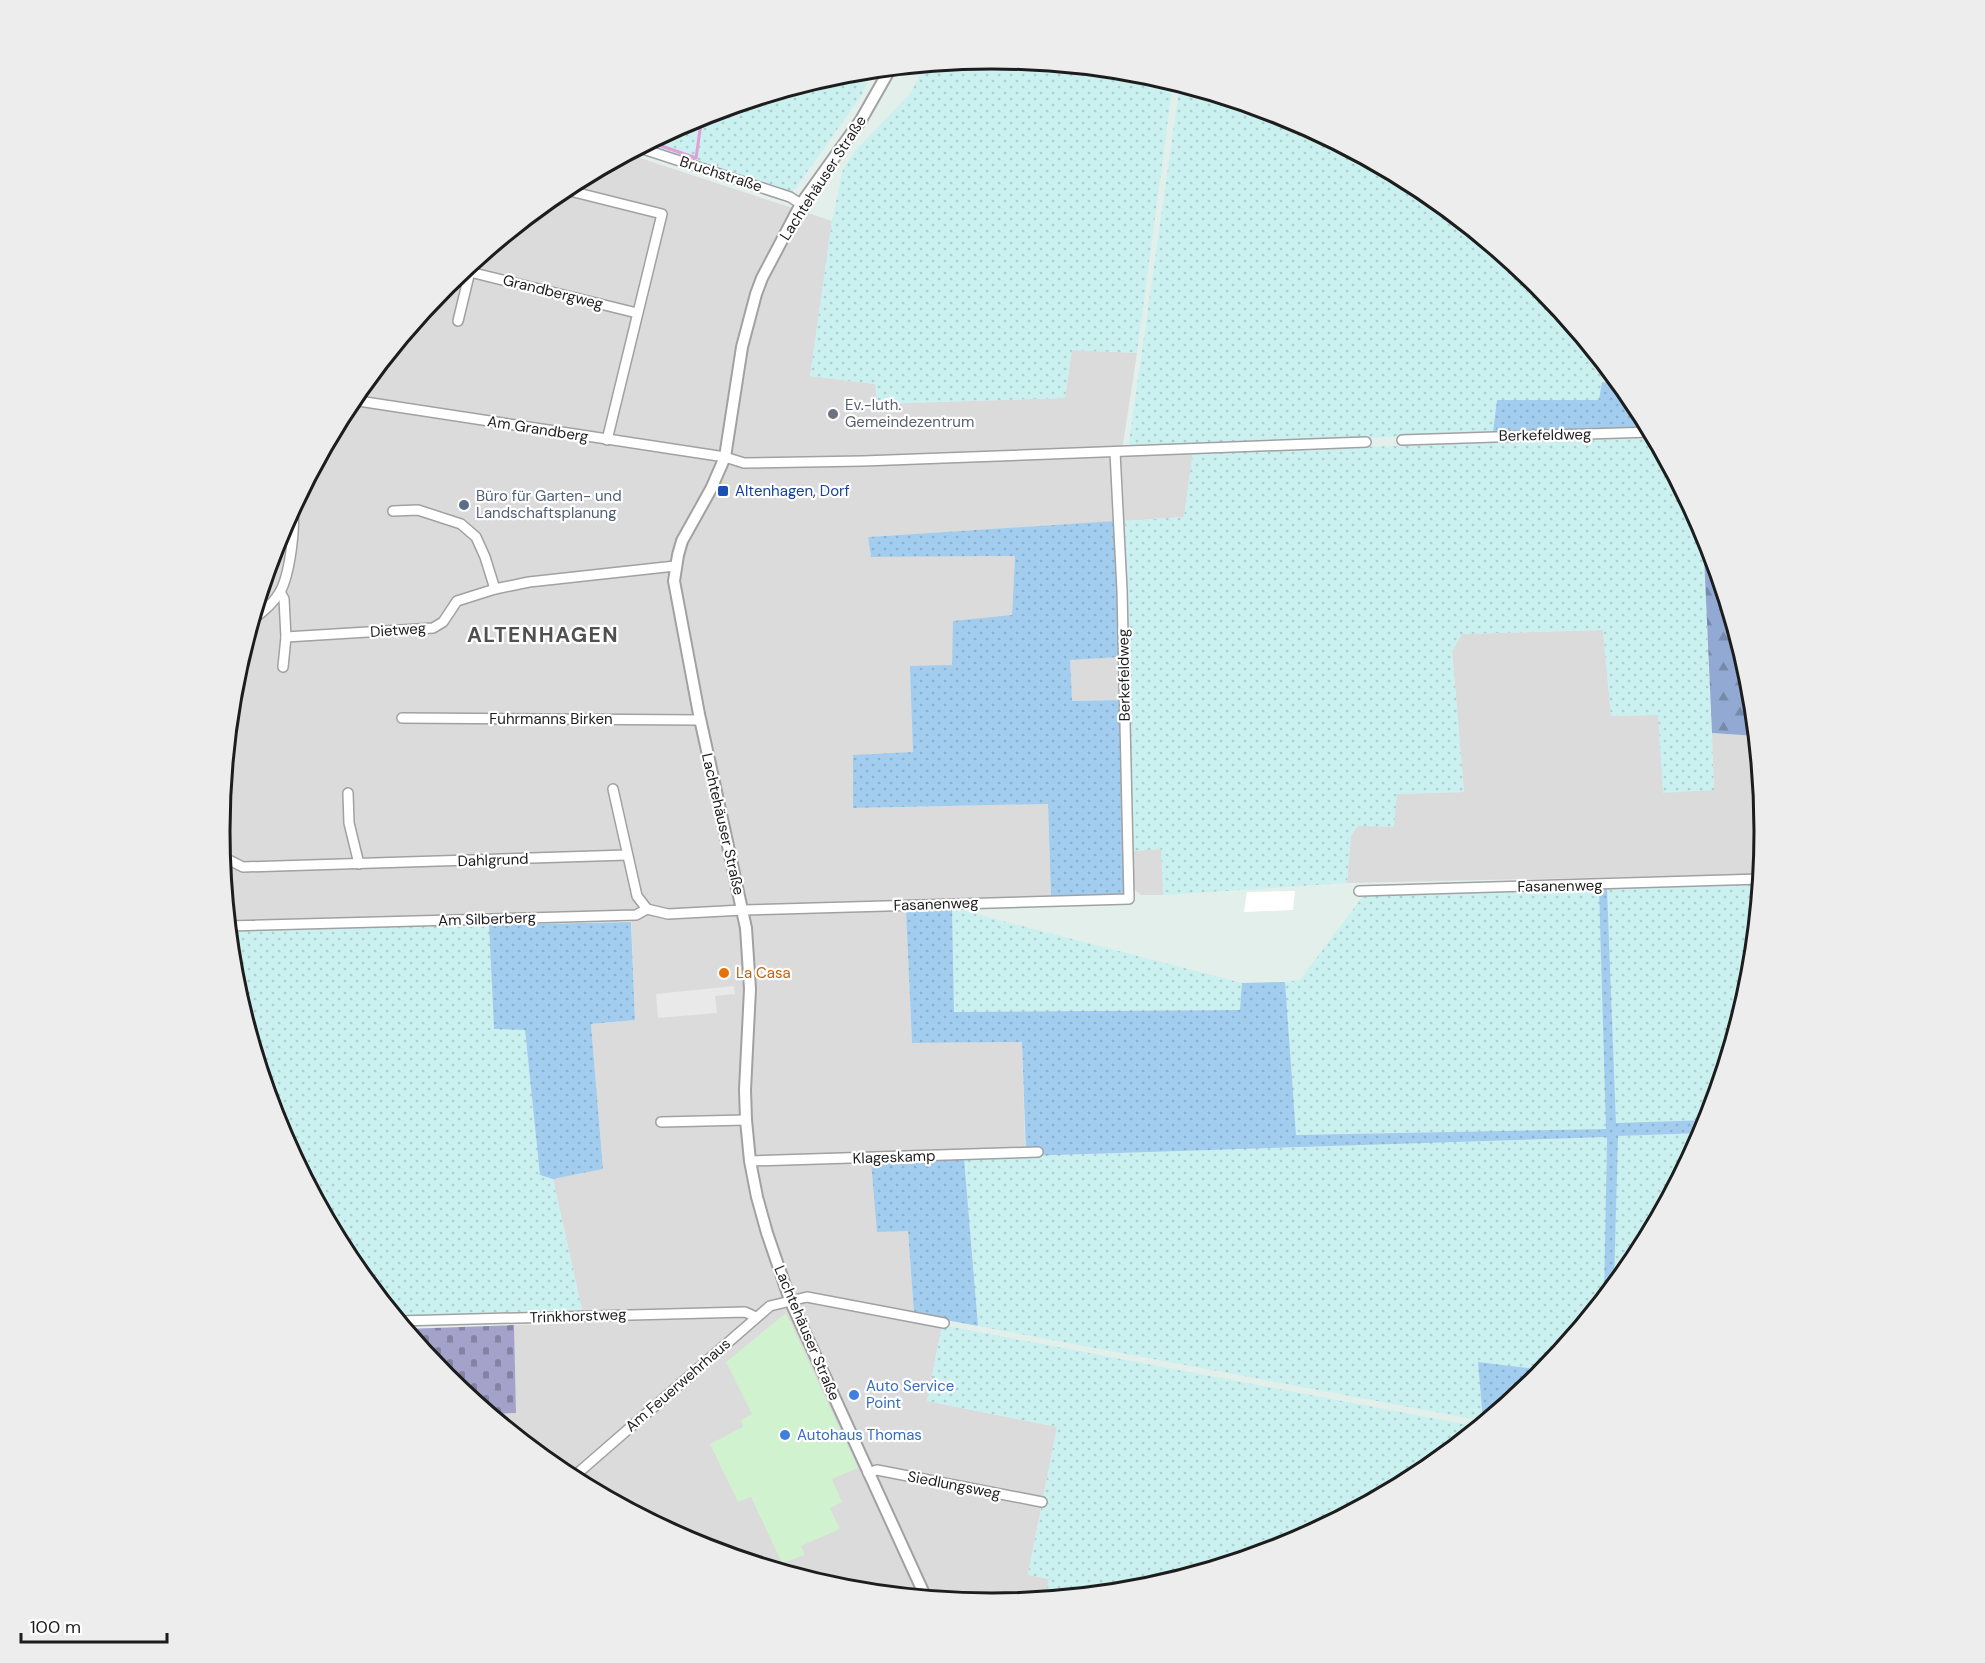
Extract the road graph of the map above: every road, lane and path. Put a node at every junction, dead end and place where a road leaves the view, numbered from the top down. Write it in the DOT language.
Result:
graph roads {
  1 [pos="886,77"];
  2 [pos="649,151"];
  3 [pos="577,193"];
  4 [pos="801,204"];
  5 [pos="477,270"];
  6 [pos="469,278"];
  7 [pos="637,313"];
  8 [pos="458,321"];
  9 [pos="363,402"];
  10 [pos="1642,432"];
  11 [pos="607,440"];
  12 [pos="1402,440"];
  13 [pos="1366,442"];
  14 [pos="1115,452"];
  15 [pos="725,457"];
  16 [pos="393,511"];
  17 [pos="294,527"];
  18 [pos="675,566"];
  19 [pos="495,589"];
  20 [pos="280,592"];
  21 [pos="262,613"];
  22 [pos="286,637"];
  23 [pos="283,668"];
  24 [pos="402,718"];
  25 [pos="700,720"];
  26 [pos="613,789"];
  27 [pos="348,793"];
  28 [pos="627,855"];
  29 [pos="231,862"];
  30 [pos="359,864"];
  31 [pos="1753,879"];
  32 [pos="1359,891"];
  33 [pos="1129,899"];
  34 [pos="647,909"];
  35 [pos="743,910"];
  36 [pos="237,927"];
  37 [pos="746,1120"];
  38 [pos="661,1122"];
  39 [pos="1038,1152"];
  40 [pos="750,1161"];
  41 [pos="789,1300"];
  42 [pos="756,1317"];
  43 [pos="408,1321"];
  44 [pos="944,1323"];
  45 [pos="579,1472"];
  46 [pos="868,1473"];
  47 [pos="1041,1502"];
  48 [pos="922,1590"];
  1 -- 4 [label="street, Lachtehäuser Straße"];
  2 -- 4 [label="street, Bruchstraße"];
  3 -- 7 [label="street"];
  4 -- 15 [label="street, Lachtehäuser Straße"];
  5 -- 7 [label="street, Grandbergweg"];
  6 -- 8 [label="street, Grandbergweg"];
  7 -- 11 [label="street"];
  9 -- 11 [label="street, Am Grandberg"];
  10 -- 12 [label="street, Berkefeldweg"];
  11 -- 15 [label="street, Am Grandberg"];
  13 -- 14 [label="street"];
  14 -- 15 [label="street"];
  14 -- 33 [label="street, Berkefeldweg"];
  15 -- 18 [label="street, Lachtehäuser Straße"];
  16 -- 19 [label="street"];
  17 -- 20 [label="street"];
  18 -- 19 [label="street, Dietweg"];
  18 -- 25 [label="street, Lachtehäuser Straße"];
  19 -- 22 [label="street, Dietweg"];
  20 -- 21 [label="street"];
  20 -- 22 [label="street"];
  22 -- 23 [label="street"];
  24 -- 25 [label="street, Fuhrmanns Birken"];
  25 -- 35 [label="street, Lachtehäuser Straße"];
  26 -- 28 [label="street"];
  27 -- 30 [label="street"];
  28 -- 30 [label="street, Dahlgrund"];
  28 -- 34 [label="street"];
  29 -- 30 [label="street, Dahlgrund"];
  31 -- 32 [label="street, Fasanenweg"];
  33 -- 35 [label="street, Fasanenweg"];
  34 -- 35 [label="street, Am Silberberg"];
  34 -- 36 [label="street, Am Silberberg"];
  35 -- 37 [label="street, Lachtehäuser Straße"];
  37 -- 38 [label="street"];
  37 -- 40 [label="street, Lachtehäuser Straße"];
  39 -- 40 [label="street, Klageskamp"];
  40 -- 41 [label="street, Lachtehäuser Straße"];
  41 -- 42 [label="street, Am Feuerwehrhaus"];
  41 -- 44 [label="street"];
  41 -- 46 [label="street, Lachtehäuser Straße"];
  42 -- 43 [label="street, Trinkhorstweg"];
  42 -- 45 [label="street, Am Feuerwehrhaus"];
  46 -- 47 [label="street, Siedlungsweg"];
  46 -- 48 [label="street, Lachtehäuser Straße"];
}
